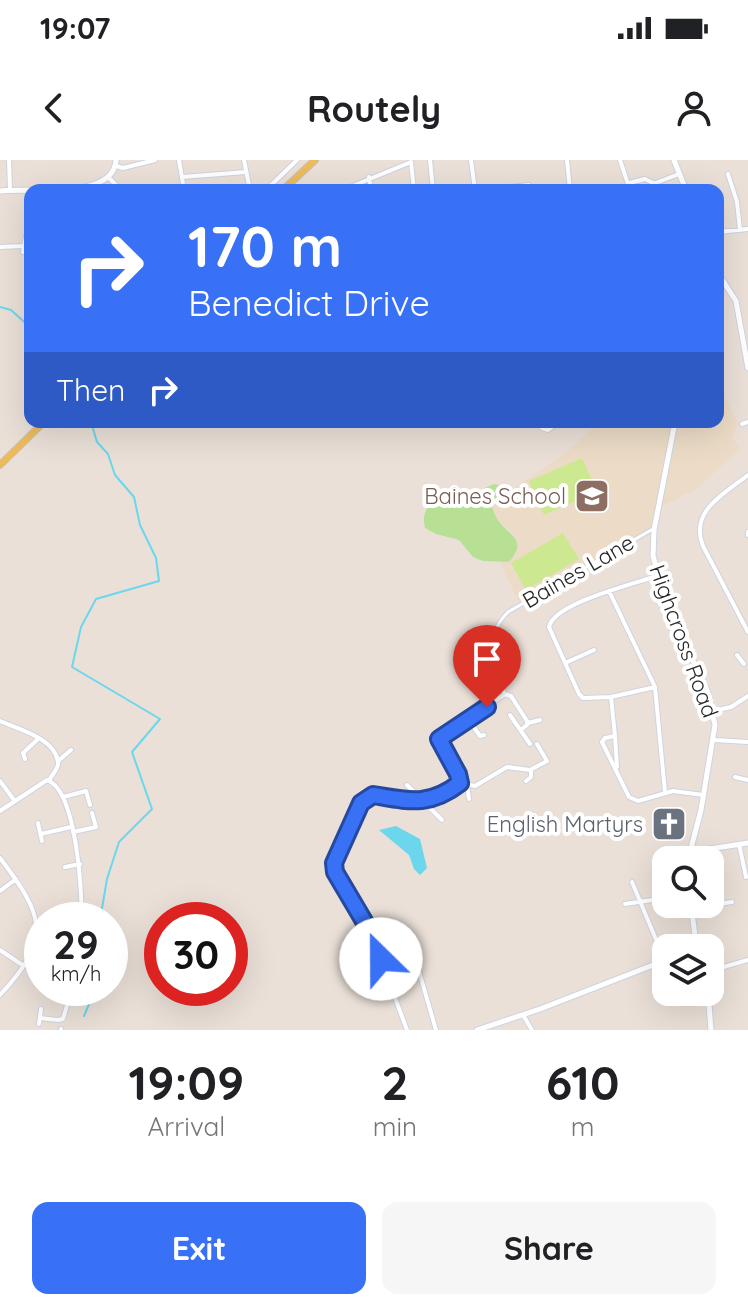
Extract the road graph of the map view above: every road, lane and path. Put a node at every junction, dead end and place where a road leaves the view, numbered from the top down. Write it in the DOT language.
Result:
graph roads {
  1 [pos="9,160"];
  2 [pos="155,160"];
  3 [pos="179,160"];
  4 [pos="244,160"];
  5 [pos="297,160"];
  6 [pos="315,160"];
  7 [pos="430,160"];
  8 [pos="471,160"];
  9 [pos="567,160"];
  10 [pos="620,160"];
  11 [pos="674,160"];
  12 [pos="410,161"];
  13 [pos="116,163"];
  14 [pos="246,172"];
  15 [pos="679,174"];
  16 [pos="728,174"];
  17 [pos="108,177"];
  18 [pos="182,177"];
  19 [pos="369,177"];
  20 [pos="629,183"];
  21 [pos="91,184"];
  22 [pos="115,184"];
  23 [pos="183,184"];
  24 [pos="249,184"];
  25 [pos="272,184"];
  26 [pos="289,184"];
  27 [pos="355,184"];
  28 [pos="370,184"];
  29 [pos="413,184"];
  30 [pos="434,184"];
  31 [pos="474,184"];
  32 [pos="569,184"];
  33 [pos="649,184"];
  34 [pos="658,184"];
  35 [pos="683,184"];
  36 [pos="10,189"];
  37 [pos="24,189"];
  38 [pos="0,191"];
  39 [pos="748,229"];
  40 [pos="740,230"];
  41 [pos="724,231"];
  42 [pos="24,246"];
  43 [pos="0,247"];
  44 [pos="724,282"];
  45 [pos="748,368"];
  46 [pos="38,428"];
  47 [pos="674,428"];
  48 [pos="0,465"];
  49 [pos="748,475"];
  50 [pos="654,528"];
  51 [pos="657,576"];
  52 [pos="609,591"];
  53 [pos="745,620"];
  54 [pos="748,632"];
  55 [pos="594,650"];
  56 [pos="747,655"];
  57 [pos="741,659"];
  58 [pos="565,663"];
  59 [pos="490,664"];
  60 [pos="655,687"];
  61 [pos="505,694"];
  62 [pos="748,696"];
  63 [pos="611,697"];
  64 [pos="713,711"];
  65 [pos="510,715"];
  66 [pos="468,719"];
  67 [pos="540,720"];
  68 [pos="1,723"];
  69 [pos="528,723"];
  70 [pos="522,729"];
  71 [pos="615,736"];
  72 [pos="480,737"];
  73 [pos="38,739"];
  74 [pos="714,740"];
  75 [pos="748,742"];
  76 [pos="530,744"];
  77 [pos="537,744"];
  78 [pos="71,750"];
  79 [pos="22,755"];
  80 [pos="58,761"];
  81 [pos="531,770"];
  82 [pos="616,770"];
  83 [pos="735,777"];
  84 [pos="49,780"];
  85 [pos="748,780"];
  86 [pos="0,781"];
  87 [pos="526,781"];
  88 [pos="460,783"];
  89 [pos="407,785"];
  90 [pos="467,785"];
  91 [pos="665,792"];
  92 [pos="703,795"];
  93 [pos="63,797"];
  94 [pos="469,799"];
  95 [pos="14,800"];
  96 [pos="423,801"];
  97 [pos="90,805"];
  98 [pos="0,811"];
  99 [pos="92,813"];
  100 [pos="442,820"];
  101 [pos="38,823"];
  102 [pos="72,829"];
  103 [pos="748,843"];
  104 [pos="739,844"];
  105 [pos="691,846"];
  106 [pos="724,846"];
  107 [pos="0,858"];
  108 [pos="80,864"];
  109 [pos="65,867"];
  110 [pos="746,877"];
  111 [pos="16,879"];
  112 [pos="632,882"];
  113 [pos="0,891"];
  114 [pos="652,900"];
  115 [pos="30,902"];
  116 [pos="81,902"];
  117 [pos="640,902"];
  118 [pos="732,902"];
  119 [pos="724,903"];
  120 [pos="625,904"];
  121 [pos="654,934"];
  122 [pos="0,950"];
  123 [pos="414,954"];
  124 [pos="748,960"];
  125 [pos="652,965"];
  126 [pos="24,966"];
  127 [pos="724,967"];
  128 [pos="24,968"];
  129 [pos="0,995"];
  130 [pos="67,1006"];
  131 [pos="709,1006"];
  132 [pos="41,1009"];
  133 [pos="523,1015"];
  134 [pos="407,1030"];
  135 [pos="436,1030"];
  136 [pos="477,1030"];
  137 [pos="532,1030"];
  138 [pos="711,1030"];
  1 -- 36 [label="street"];
  2 -- 13 [label="street"];
  3 -- 18 [label="street"];
  4 -- 14 [label="street"];
  5 -- 25 [label="street"];
  6 -- 26 [label="main road"];
  7 -- 30 [label="street"];
  8 -- 31 [label="street"];
  9 -- 32 [label="street"];
  10 -- 20 [label="street"];
  11 -- 15 [label="street"];
  12 -- 19 [label="street"];
  12 -- 29 [label="street"];
  13 -- 17 [label="street"];
  14 -- 18 [label="street"];
  14 -- 24 [label="street"];
  15 -- 34 [label="street"];
  15 -- 35 [label="street"];
  16 -- 40 [label="street"];
  17 -- 21 [label="street"];
  17 -- 22 [label="street"];
  18 -- 23 [label="street"];
  19 -- 27 [label="street"];
  19 -- 28 [label="street"];
  20 -- 33 [label="street"];
  36 -- 37 [label="street"];
  36 -- 38 [label="street"];
  39 -- 40 [label="street"];
  40 -- 41 [label="street"];
  42 -- 43 [label="street"];
  44 -- 45 [label="street"];
  46 -- 48 [label="main road"];
  47 -- 50 [label="street, Highcross Road"];
  49 -- 53 [label="street"];
  50 -- 51 [label="street, Highcross Road"];
  50 -- 59 [label="street, Baines Lane"];
  51 -- 52 [label="street"];
  51 -- 64 [label="street, Highcross Road"];
  52 -- 58 [label="street"];
  52 -- 60 [label="street"];
  53 -- 54 [label="street"];
  55 -- 58 [label="street"];
  56 -- 57 [label="street"];
  58 -- 63 [label="street"];
  59 -- 61 [label="street"];
  60 -- 63 [label="street"];
  60 -- 91 [label="street"];
  61 -- 66 [label="street"];
  61 -- 69 [label="street"];
  62 -- 64 [label="street"];
  63 -- 71 [label="street"];
  64 -- 74 [label="street, Highcross Road"];
  65 -- 70 [label="street"];
  66 -- 72 [label="street"];
  66 -- 88 [label="street"];
  67 -- 69 [label="street"];
  68 -- 73 [label="street"];
  69 -- 70 [label="street"];
  70 -- 76 [label="street"];
  71 -- 82 [label="street"];
  71 -- 82 [label="street"];
  73 -- 79 [label="street"];
  73 -- 80 [label="street"];
  74 -- 75 [label="street"];
  74 -- 92 [label="street, Highcross Road"];
  77 -- 81 [label="street"];
  78 -- 80 [label="street"];
  80 -- 84 [label="street"];
  81 -- 87 [label="street"];
  81 -- 90 [label="street"];
  82 -- 91 [label="street"];
  83 -- 85 [label="street"];
  84 -- 93 [label="street"];
  84 -- 95 [label="street"];
  86 -- 95 [label="street"];
  88 -- 90 [label="street"];
  88 -- 96 [label="street"];
  89 -- 96 [label="street"];
  90 -- 94 [label="street"];
  91 -- 92 [label="street"];
  92 -- 105 [label="street, Highcross Road"];
  93 -- 97 [label="street"];
  93 -- 102 [label="street"];
  95 -- 98 [label="street"];
  96 -- 100 [label="street"];
  96 -- 134 [label="street"];
  99 -- 102 [label="street"];
  101 -- 102 [label="street"];
  102 -- 108 [label="street"];
  103 -- 104 [label="street"];
  104 -- 106 [label="street"];
  104 -- 110 [label="street"];
  107 -- 111 [label="street"];
  108 -- 109 [label="street"];
  108 -- 116 [label="street"];
  111 -- 113 [label="street"];
  111 -- 115 [label="street"];
  112 -- 117 [label="street"];
  114 -- 117 [label="street"];
  117 -- 120 [label="street"];
  117 -- 121 [label="street"];
  118 -- 119 [label="street"];
  122 -- 126 [label="street"];
  123 -- 135 [label="street"];
  124 -- 127 [label="street"];
  125 -- 133 [label="street"];
  128 -- 129 [label="street"];
  130 -- 132 [label="street"];
  131 -- 138 [label="street"];
  133 -- 136 [label="street"];
  133 -- 137 [label="street"];
}
